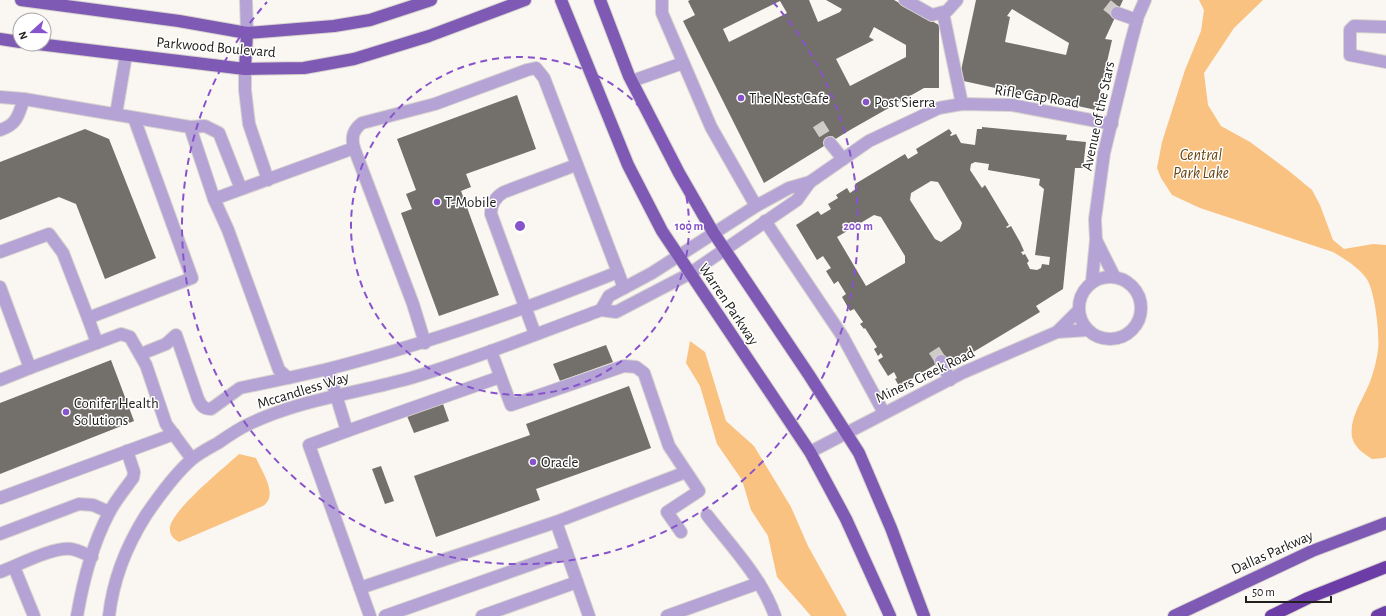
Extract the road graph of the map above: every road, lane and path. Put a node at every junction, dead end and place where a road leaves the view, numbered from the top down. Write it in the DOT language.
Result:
graph roads {
  1 [pos="21,0"];
  2 [pos="246,0"];
  3 [pos="431,0"];
  4 [pos="525,0"];
  5 [pos="561,0"];
  6 [pos="600,0"];
  7 [pos="662,0"];
  8 [pos="905,0"];
  9 [pos="957,0"];
  10 [pos="1145,0"];
  11 [pos="1116,12"];
  12 [pos="943,13"];
  13 [pos="1137,20"];
  14 [pos="1386,27"];
  15 [pos="247,33"];
  16 [pos="0,39"];
  17 [pos="12,41"];
  18 [pos="52,46"];
  19 [pos="126,55"];
  20 [pos="1386,62"];
  21 [pos="683,63"];
  22 [pos="244,69"];
  23 [pos="632,81"];
  24 [pos="0,97"];
  25 [pos="24,98"];
  26 [pos="962,104"];
  27 [pos="116,114"];
  28 [pos="134,118"];
  29 [pos="1112,124"];
  30 [pos="190,127"];
  31 [pos="0,130"];
  32 [pos="830,143"];
  33 [pos="354,148"];
  34 [pos="844,159"];
  35 [pos="576,165"];
  36 [pos="268,180"];
  37 [pos="810,182"];
  38 [pos="241,190"];
  39 [pos="214,199"];
  40 [pos="756,206"];
  41 [pos="765,221"];
  42 [pos="713,232"];
  43 [pos="1096,240"];
  44 [pos="724,249"];
  45 [pos="0,252"];
  46 [pos="677,256"];
  47 [pos="618,272"];
  48 [pos="689,274"];
  49 [pos="1114,276"];
  50 [pos="1092,282"];
  51 [pos="0,287"];
  52 [pos="624,288"];
  53 [pos="525,308"];
  54 [pos="601,310"];
  55 [pos="1079,310"];
  56 [pos="88,318"];
  57 [pos="1088,330"];
  58 [pos="1057,332"];
  59 [pos="535,334"];
  60 [pos="97,343"];
  61 [pos="425,343"];
  62 [pos="492,352"];
  63 [pos="141,354"];
  64 [pos="941,361"];
  65 [pos="30,368"];
  66 [pos="328,369"];
  67 [pos="500,377"];
  68 [pos="288,378"];
  69 [pos="0,380"];
  70 [pos="950,380"];
  71 [pos="337,396"];
  72 [pos="884,413"];
  73 [pos="347,431"];
  74 [pos="847,432"];
  75 [pos="174,434"];
  76 [pos="127,452"];
  77 [pos="810,452"];
  78 [pos="192,459"];
  79 [pos="686,472"];
  80 [pos="0,498"];
  81 [pos="109,512"];
  82 [pos="707,515"];
  83 [pos="556,522"];
  84 [pos="1386,523"];
  85 [pos="681,532"];
  86 [pos="0,534"];
  87 [pos="566,552"];
  88 [pos="92,557"];
  89 [pos="14,567"];
  90 [pos="1386,567"];
  91 [pos="0,572"];
  92 [pos="577,582"];
  93 [pos="759,583"];
  94 [pos="360,588"];
  95 [pos="1386,612"];
  96 [pos="586,615"];
  97 [pos="34,616"];
  98 [pos="77,616"];
  99 [pos="109,616"];
  100 [pos="370,616"];
  101 [pos="385,616"];
  102 [pos="482,616"];
  103 [pos="667,616"];
  104 [pos="775,616"];
  105 [pos="890,616"];
  106 [pos="924,616"];
  107 [pos="1174,616"];
  108 [pos="1271,616"];
  109 [pos="1377,616"];
  1 -- 15 [label="main road, Parkwood Boulevard"];
  2 -- 15 [label="street"];
  3 -- 15 [label="main road, Parkwood Boulevard"];
  4 -- 22 [label="main road, Parkwood Boulevard"];
  5 -- 46 [label="main road, Warren Parkway"];
  6 -- 23 [label="main road, Warren Parkway"];
  7 -- 21 [label="street"];
  8 -- 12 [label="street"];
  9 -- 12 [label="street"];
  10 -- 13 [label="street, Avenue of the Stars"];
  11 -- 13 [label="street"];
  12 -- 26 [label="street"];
  13 -- 29 [label="street, Avenue of the Stars"];
  14 -- 20 [label="street"];
  15 -- 22 [label="main road"];
  16 -- 17 [label="main road"];
  18 -- 19 [label="main road, Parkwood Boulevard"];
  19 -- 22 [label="main road, Parkwood Boulevard"];
  19 -- 27 [label="street"];
  21 -- 23 [label="street"];
  21 -- 40 [label="street"];
  22 -- 36 [label="street"];
  23 -- 42 [label="main road, Warren Parkway"];
  24 -- 25 [label="street"];
  25 -- 27 [label="street"];
  25 -- 31 [label="street"];
  26 -- 29 [label="street, Rifle Gap Road"];
  26 -- 34 [label="street, Rifle Gap Road"];
  27 -- 28 [label="street"];
  28 -- 30 [label="street"];
  28 -- 56 [label="street"];
  29 -- 43 [label="street, Avenue of the Stars"];
  30 -- 38 [label="street"];
  30 -- 39 [label="street"];
  32 -- 34 [label="street"];
  33 -- 35 [label="street"];
  33 -- 36 [label="street"];
  33 -- 61 [label="street"];
  34 -- 37 [label="street, Rifle Gap Road"];
  35 -- 47 [label="street"];
  35 -- 53 [label="street"];
  36 -- 38 [label="street"];
  37 -- 40 [label="street, Rifle Gap Road"];
  37 -- 41 [label="street, Rifle Gap Road"];
  38 -- 39 [label="street"];
  39 -- 68 [label="street"];
  40 -- 42 [label="street, Rifle Gap Road"];
  41 -- 44 [label="street, Rifle Gap Road"];
  41 -- 72 [label="street"];
  42 -- 44 [label="main road, Warren Parkway"];
  42 -- 46 [label="street, Rifle Gap Road"];
  43 -- 49 [label="street, Avenue of the Stars"];
  43 -- 50 [label="street, Avenue of the Stars"];
  44 -- 48 [label="street, Rifle Gap Road"];
  44 -- 74 [label="main road, Warren Parkway"];
  45 -- 56 [label="street"];
  46 -- 48 [label="main road, Warren Parkway"];
  46 -- 52 [label="street"];
  47 -- 52 [label="street"];
  47 -- 53 [label="street"];
  48 -- 54 [label="street, Mccandless Way"];
  48 -- 77 [label="main road, Warren Parkway"];
  49 -- 50 [label="street"];
  49 -- 57 [label="street"];
  50 -- 55 [label="street"];
  51 -- 65 [label="street"];
  52 -- 54 [label="street"];
  53 -- 59 [label="street"];
  53 -- 61 [label="street"];
  54 -- 59 [label="street, Mccandless Way"];
  55 -- 57 [label="street"];
  55 -- 58 [label="street, Miners Creek Road"];
  56 -- 60 [label="street"];
  57 -- 58 [label="street, Miners Creek Road"];
  58 -- 70 [label="street, Miners Creek Road"];
  59 -- 62 [label="street, Mccandless Way"];
  60 -- 63 [label="street"];
  60 -- 65 [label="street"];
  61 -- 66 [label="street"];
  62 -- 67 [label="street"];
  62 -- 71 [label="street, Mccandless Way"];
  63 -- 68 [label="street"];
  63 -- 75 [label="street"];
  64 -- 70 [label="street"];
  65 -- 69 [label="street"];
  66 -- 68 [label="street"];
  66 -- 71 [label="street"];
  67 -- 73 [label="street"];
  67 -- 79 [label="street"];
  70 -- 72 [label="street, Miners Creek Road"];
  71 -- 73 [label="street"];
  71 -- 78 [label="street, Mccandless Way"];
  72 -- 74 [label="street, Miners Creek Road"];
  73 -- 94 [label="street"];
  74 -- 77 [label="street, Miners Creek Road"];
  74 -- 106 [label="main road, Warren Parkway"];
  75 -- 76 [label="street"];
  75 -- 78 [label="street"];
  76 -- 80 [label="street"];
  76 -- 81 [label="street"];
  77 -- 105 [label="main road, Warren Parkway"];
  78 -- 99 [label="street, Mccandless Way"];
  79 -- 83 [label="street"];
  79 -- 85 [label="street"];
  81 -- 86 [label="street"];
  81 -- 88 [label="street"];
  82 -- 93 [label="street"];
  83 -- 87 [label="street"];
  83 -- 94 [label="street"];
  84 -- 107 [label="main road, Dallas Parkway"];
  87 -- 92 [label="street"];
  87 -- 101 [label="street"];
  88 -- 89 [label="street"];
  88 -- 98 [label="street"];
  89 -- 91 [label="street"];
  89 -- 97 [label="street"];
  90 -- 108 [label="highway"];
  92 -- 96 [label="street"];
  92 -- 102 [label="street"];
  93 -- 103 [label="street"];
  93 -- 104 [label="street"];
  94 -- 100 [label="street"];
  95 -- 109 [label="highway"];
}
